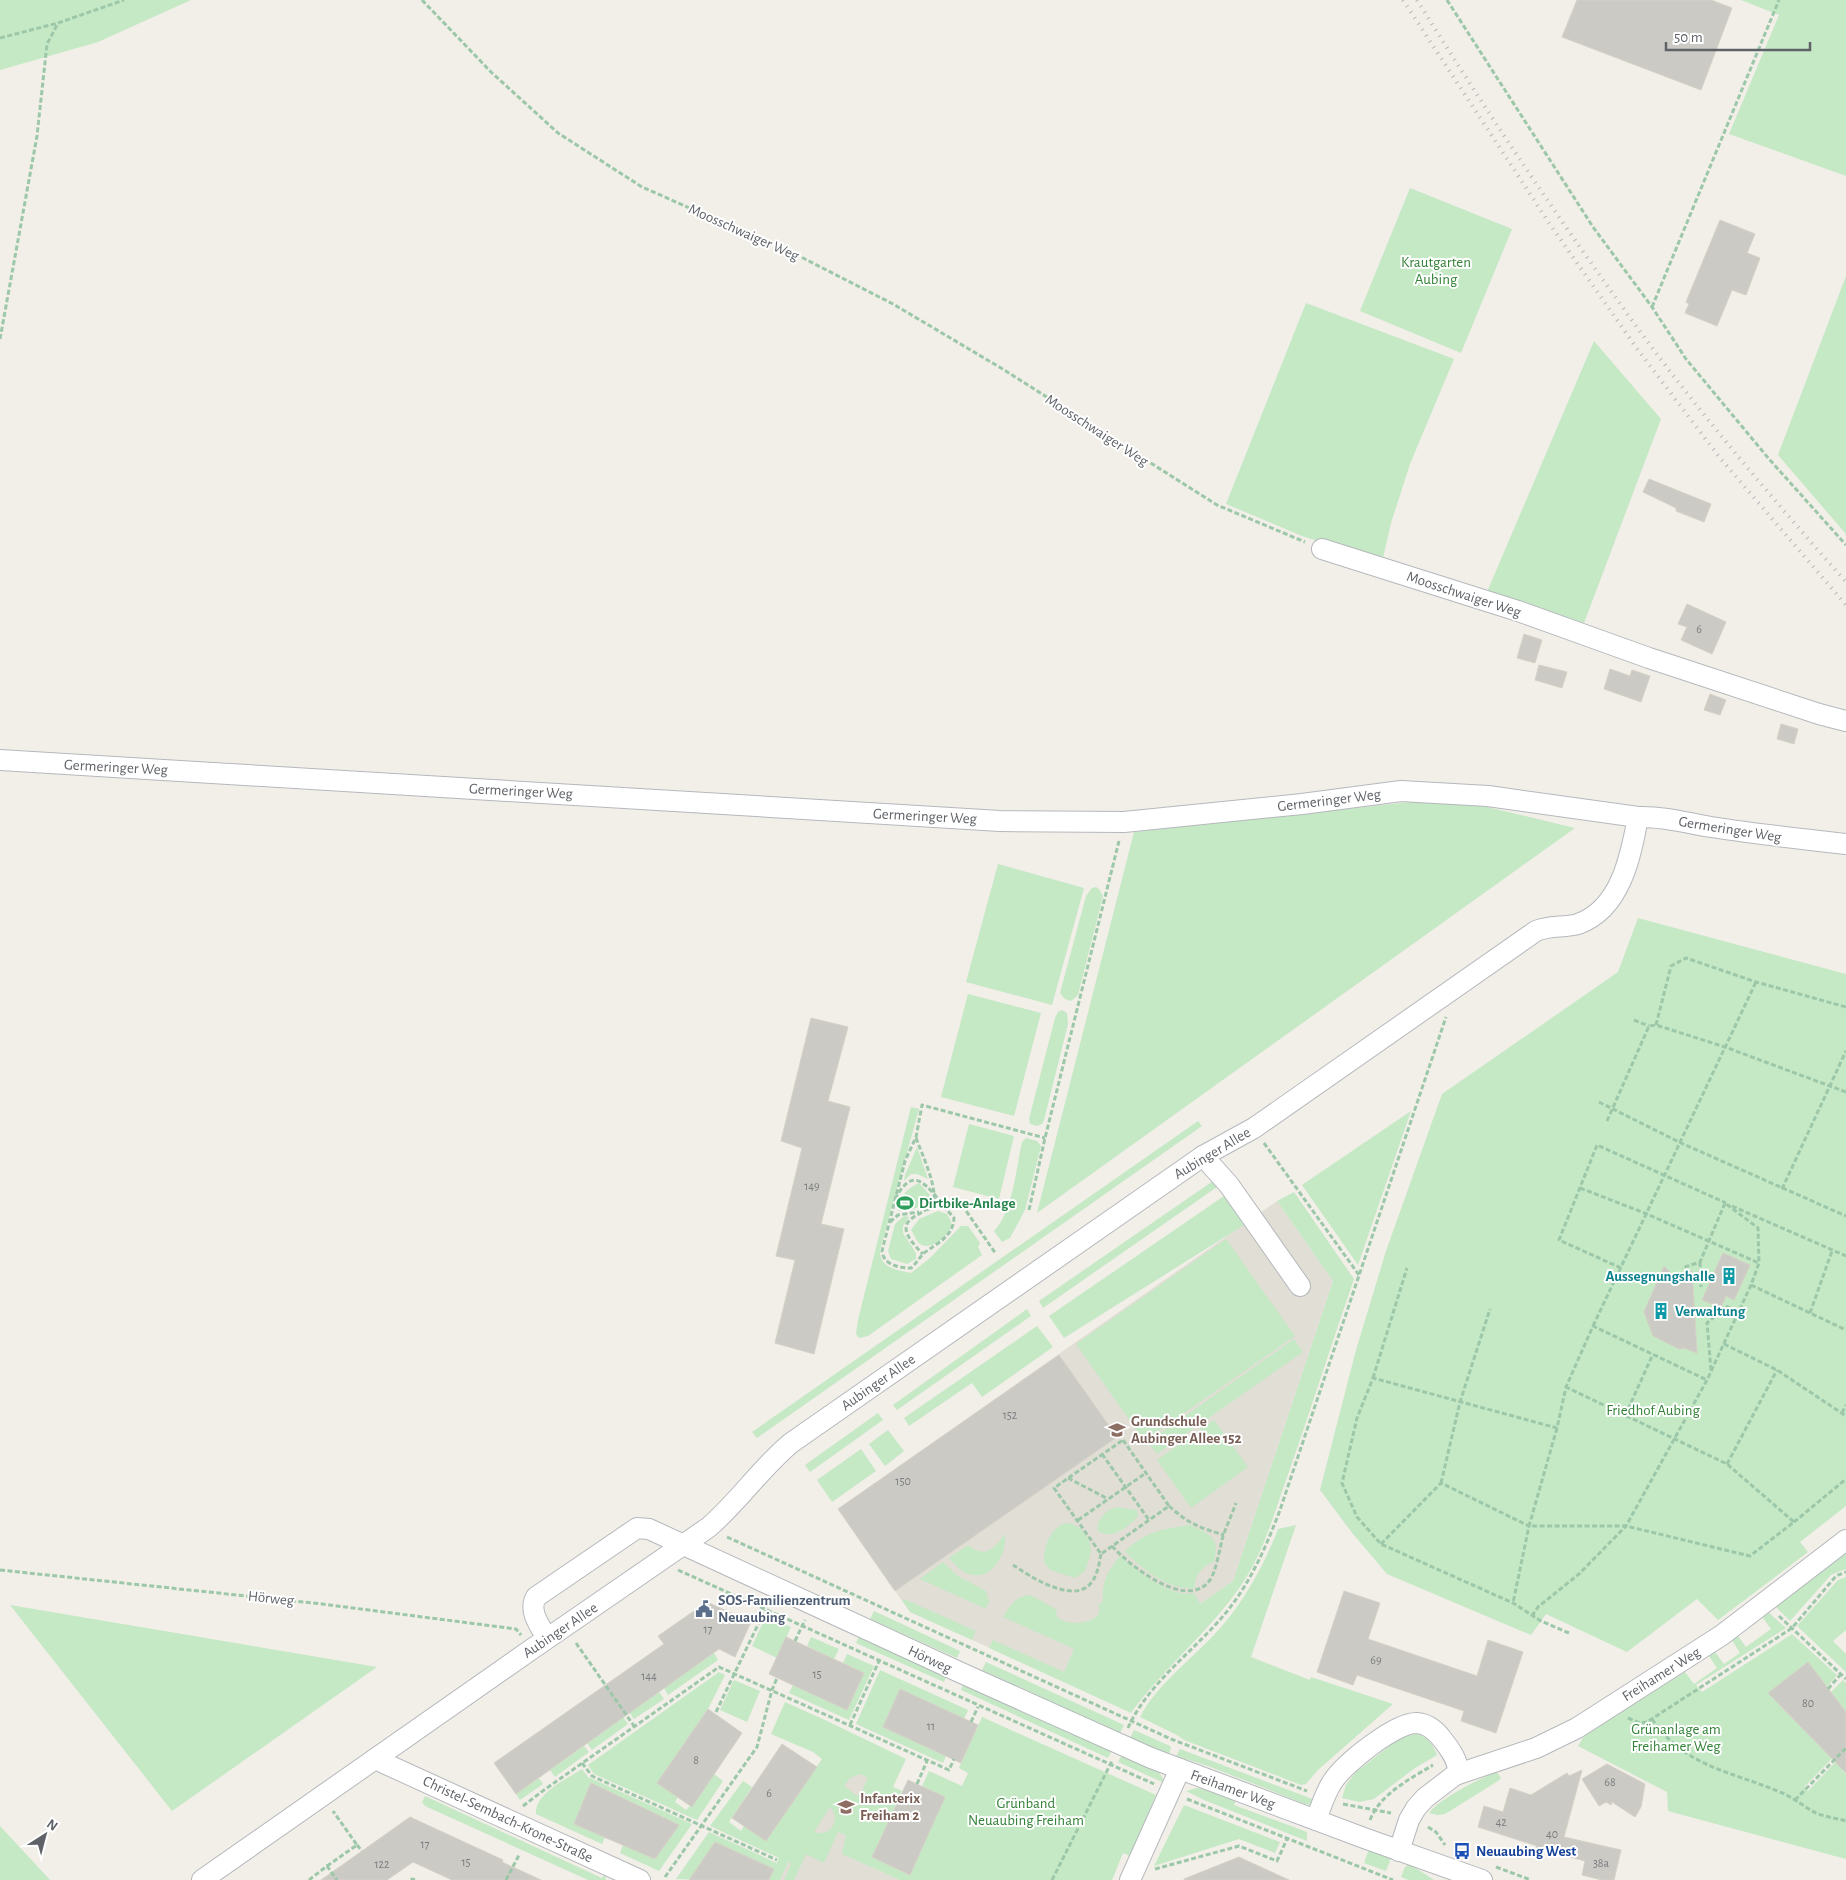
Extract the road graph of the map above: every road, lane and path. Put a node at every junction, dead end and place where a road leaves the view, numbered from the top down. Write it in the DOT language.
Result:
graph roads {
  1 [pos="124,0"];
  2 [pos="422,0"];
  3 [pos="1447,0"];
  4 [pos="1779,0"];
  5 [pos="58,22"];
  6 [pos="0,38"];
  7 [pos="1652,307"];
  8 [pos="0,339"];
  9 [pos="1846,544"];
  10 [pos="1322,549"];
  11 [pos="1846,721"];
  12 [pos="0,760"];
  13 [pos="1638,816"];
  14 [pos="1124,822"];
  15 [pos="1846,844"];
  16 [pos="1756,982"];
  17 [pos="1846,1007"];
  18 [pos="1447,1014"];
  19 [pos="1634,1020"];
  20 [pos="1649,1026"];
  21 [pos="1656,1026"];
  22 [pos="1725,1047"];
  23 [pos="1846,1051"];
  24 [pos="1829,1086"];
  25 [pos="1846,1092"];
  26 [pos="1599,1102"];
  27 [pos="1612,1109"];
  28 [pos="1607,1121"];
  29 [pos="1254,1128"];
  30 [pos="916,1137"];
  31 [pos="1045,1138"];
  32 [pos="1681,1143"];
  33 [pos="1203,1156"];
  34 [pos="1665,1175"];
  35 [pos="1580,1188"];
  36 [pos="1782,1189"];
  37 [pos="933,1192"];
  38 [pos="894,1199"];
  39 [pos="1725,1203"];
  40 [pos="962,1205"];
  41 [pos="1029,1210"];
  42 [pos="922,1212"];
  43 [pos="949,1212"];
  44 [pos="1648,1214"];
  45 [pos="1846,1216"];
  46 [pos="889,1223"];
  47 [pos="1708,1240"];
  48 [pos="1832,1251"];
  49 [pos="923,1254"];
  50 [pos="996,1254"];
  51 [pos="1846,1256"];
  52 [pos="1700,1262"];
  53 [pos="1759,1263"];
  54 [pos="1407,1268"];
  55 [pos="1621,1268"];
  56 [pos="1682,1268"];
  57 [pos="1359,1275"];
  58 [pos="1751,1285"];
  59 [pos="1300,1286"];
  60 [pos="1701,1287"];
  61 [pos="1726,1306"];
  62 [pos="1490,1308"];
  63 [pos="1717,1312"];
  64 [pos="1738,1312"];
  65 [pos="1810,1313"];
  66 [pos="1593,1326"];
  67 [pos="1846,1330"];
  68 [pos="1724,1344"];
  69 [pos="1653,1354"];
  70 [pos="1777,1370"];
  71 [pos="1711,1371"];
  72 [pos="1373,1378"];
  73 [pos="1707,1380"];
  74 [pos="1566,1387"];
  75 [pos="1460,1402"];
  76 [pos="1846,1405"];
  77 [pos="1842,1413"];
  78 [pos="1626,1416"];
  79 [pos="1846,1416"];
  80 [pos="1557,1428"];
  81 [pos="1676,1439"];
  82 [pos="1102,1454"];
  83 [pos="1727,1464"];
  84 [pos="1146,1473"];
  85 [pos="1068,1478"];
  86 [pos="1846,1479"];
  87 [pos="1441,1483"];
  88 [pos="1125,1487"];
  89 [pos="1108,1499"];
  90 [pos="1236,1503"];
  91 [pos="1169,1506"];
  92 [pos="1078,1520"];
  93 [pos="1148,1520"];
  94 [pos="1794,1522"];
  95 [pos="1529,1526"];
  96 [pos="1626,1526"];
  97 [pos="720,1534"];
  98 [pos="1224,1535"];
  99 [pos="1846,1540"];
  100 [pos="1381,1544"];
  101 [pos="682,1545"];
  102 [pos="1112,1546"];
  103 [pos="1101,1554"];
  104 [pos="1013,1566"];
  105 [pos="674,1568"];
  106 [pos="0,1570"];
  107 [pos="1846,1572"];
  108 [pos="1513,1603"];
  109 [pos="1765,1604"];
  110 [pos="765,1610"];
  111 [pos="1532,1616"];
  112 [pos="802,1626"];
  113 [pos="1792,1628"];
  114 [pos="1569,1633"];
  115 [pos="573,1639"];
  116 [pos="795,1641"];
  117 [pos="539,1644"];
  118 [pos="879,1662"];
  119 [pos="734,1673"];
  120 [pos="1841,1674"];
  121 [pos="777,1678"];
  122 [pos="1846,1679"];
  123 [pos="1828,1689"];
  124 [pos="772,1690"];
  125 [pos="978,1707"];
  126 [pos="716,1712"];
  127 [pos="1624,1716"];
  128 [pos="1652,1719"];
  129 [pos="1131,1721"];
  130 [pos="971,1722"];
  131 [pos="634,1726"];
  132 [pos="850,1726"];
  133 [pos="1170,1739"];
  134 [pos="1846,1748"];
  135 [pos="375,1759"];
  136 [pos="954,1759"];
  137 [pos="927,1760"];
  138 [pos="582,1763"];
  139 [pos="1437,1763"];
  140 [pos="1109,1765"];
  141 [pos="1180,1769"];
  142 [pos="1458,1774"];
  143 [pos="917,1784"];
  144 [pos="1159,1787"];
  145 [pos="1315,1794"];
  146 [pos="1182,1796"];
  147 [pos="1794,1800"];
  148 [pos="1343,1804"];
  149 [pos="331,1808"];
  150 [pos="1374,1810"];
  151 [pos="1391,1813"];
  152 [pos="1316,1820"];
  153 [pos="513,1821"];
  154 [pos="1846,1821"];
  155 [pos="702,1826"];
  156 [pos="1368,1826"];
  157 [pos="1287,1839"];
  158 [pos="357,1845"];
  159 [pos="362,1851"];
  160 [pos="1399,1851"];
  161 [pos="519,1855"];
  162 [pos="777,1860"];
  163 [pos="327,1866"];
  164 [pos="1138,1876"];
  165 [pos="665,1877"];
  166 [pos="202,1880"];
  167 [pos="309,1880"];
  168 [pos="337,1880"];
  169 [pos="410,1880"];
  170 [pos="416,1880"];
  171 [pos="506,1880"];
  172 [pos="640,1880"];
  173 [pos="1052,1880"];
  174 [pos="1394,1880"];
  175 [pos="1482,1880"];
  1 -- 5 [label="path"];
  2 -- 10 [label="path, Moosschwaiger Weg"];
  3 -- 7 [label="path"];
  4 -- 7 [label="path"];
  5 -- 6 [label="path"];
  5 -- 8 [label="path"];
  7 -- 9 [label="path"];
  10 -- 11 [label="street, Moosschwaiger Weg"];
  12 -- 14 [label="street, Germeringer Weg"];
  13 -- 14 [label="street, Germeringer Weg"];
  13 -- 15 [label="street, Germeringer Weg"];
  13 -- 29 [label="street, Aubinger Allee"];
  14 -- 31 [label="path"];
  16 -- 17 [label="path"];
  16 -- 21 [label="path"];
  16 -- 22 [label="path"];
  18 -- 57 [label="path"];
  19 -- 20 [label="path"];
  20 -- 21 [label="path"];
  20 -- 27 [label="path"];
  21 -- 22 [label="path"];
  22 -- 24 [label="path"];
  22 -- 32 [label="path"];
  23 -- 24 [label="path"];
  24 -- 25 [label="path"];
  24 -- 36 [label="path"];
  26 -- 27 [label="path"];
  27 -- 28 [label="path"];
  27 -- 32 [label="path"];
  29 -- 33 [label="street, Aubinger Allee"];
  29 -- 57 [label="path"];
  30 -- 31 [label="path"];
  30 -- 37 [label="path"];
  30 -- 38 [label="path"];
  31 -- 41 [label="path"];
  32 -- 34 [label="path"];
  32 -- 36 [label="path"];
  33 -- 59 [label="street"];
  33 -- 101 [label="street, Aubinger Allee"];
  34 -- 35 [label="path"];
  34 -- 39 [label="path"];
  34 -- 44 [label="path"];
  35 -- 44 [label="path"];
  35 -- 55 [label="path"];
  36 -- 45 [label="path"];
  37 -- 38 [label="path"];
  37 -- 42 [label="path"];
  37 -- 43 [label="path"];
  38 -- 46 [label="path"];
  39 -- 47 [label="path"];
  39 -- 48 [label="path"];
  39 -- 53 [label="path"];
  40 -- 50 [label="path"];
  42 -- 43 [label="path"];
  42 -- 46 [label="path"];
  42 -- 49 [label="path"];
  43 -- 49 [label="path"];
  44 -- 47 [label="path"];
  44 -- 55 [label="path"];
  46 -- 49 [label="path"];
  47 -- 52 [label="path"];
  47 -- 53 [label="path"];
  48 -- 51 [label="path"];
  48 -- 65 [label="path"];
  52 -- 56 [label="path"];
  52 -- 60 [label="path"];
  53 -- 58 [label="path"];
  54 -- 72 [label="path"];
  55 -- 66 [label="path"];
  57 -- 129 [label="path"];
  58 -- 64 [label="path"];
  58 -- 65 [label="path"];
  61 -- 64 [label="path"];
  62 -- 75 [label="path"];
  63 -- 71 [label="path"];
  64 -- 68 [label="path"];
  65 -- 67 [label="path"];
  66 -- 69 [label="path"];
  66 -- 74 [label="path"];
  68 -- 70 [label="path"];
  68 -- 71 [label="path"];
  69 -- 73 [label="path"];
  69 -- 78 [label="path"];
  70 -- 77 [label="path"];
  70 -- 83 [label="path"];
  71 -- 73 [label="path"];
  72 -- 75 [label="path"];
  72 -- 100 [label="path"];
  73 -- 81 [label="path"];
  74 -- 78 [label="path"];
  74 -- 80 [label="path"];
  75 -- 80 [label="path"];
  75 -- 87 [label="path"];
  76 -- 77 [label="path"];
  77 -- 79 [label="path"];
  78 -- 81 [label="path"];
  80 -- 95 [label="path"];
  81 -- 83 [label="path"];
  81 -- 96 [label="path"];
  82 -- 84 [label="path"];
  82 -- 85 [label="path"];
  82 -- 88 [label="path"];
  83 -- 94 [label="path"];
  84 -- 88 [label="path"];
  84 -- 91 [label="path"];
  85 -- 89 [label="path"];
  85 -- 92 [label="path"];
  86 -- 94 [label="path"];
  87 -- 95 [label="path"];
  87 -- 100 [label="path"];
  88 -- 89 [label="path"];
  88 -- 93 [label="path"];
  89 -- 92 [label="path"];
  90 -- 98 [label="path"];
  91 -- 93 [label="path"];
  91 -- 98 [label="path"];
  92 -- 103 [label="path"];
  93 -- 102 [label="path"];
  94 -- 96 [label="path"];
  95 -- 96 [label="path"];
  95 -- 108 [label="path"];
  96 -- 111 [label="path"];
  97 -- 129 [label="path, Hörweg"];
  98 -- 102 [label="path"];
  99 -- 109 [label="street, Freihamer Weg"];
  100 -- 108 [label="path"];
  101 -- 117 [label="street, Aubinger Allee"];
  101 -- 117 [label="street, Hörweg"];
  101 -- 141 [label="street, Hörweg"];
  102 -- 103 [label="path"];
  103 -- 104 [label="path"];
  105 -- 110 [label="path, Hörweg"];
  106 -- 117 [label="path, Hörweg"];
  107 -- 113 [label="path"];
  108 -- 111 [label="path"];
  109 -- 113 [label="path"];
  109 -- 142 [label="street, Freihamer Weg"];
  110 -- 112 [label="path, Hörweg"];
  110 -- 119 [label="path"];
  111 -- 114 [label="path"];
  112 -- 116 [label="path"];
  112 -- 118 [label="path, Hörweg"];
  113 -- 120 [label="path"];
  113 -- 128 [label="path"];
  115 -- 131 [label="path"];
  117 -- 135 [label="street, Aubinger Allee"];
  118 -- 125 [label="path, Hörweg"];
  118 -- 132 [label="path"];
  119 -- 124 [label="path"];
  119 -- 126 [label="path"];
  119 -- 131 [label="path"];
  120 -- 122 [label="path"];
  120 -- 123 [label="path"];
  121 -- 124 [label="path"];
  124 -- 132 [label="path"];
  124 -- 155 [label="path"];
  125 -- 130 [label="path"];
  125 -- 140 [label="path, Hörweg"];
  127 -- 128 [label="path, Freihamer Weg"];
  128 -- 147 [label="path"];
  129 -- 133 [label="path, Hörweg"];
  131 -- 138 [label="path"];
  132 -- 137 [label="path"];
  133 -- 145 [label="path, Freihamer Weg"];
  134 -- 147 [label="path"];
  135 -- 153 [label="street, Christel-Sembach-Krone-Straße"];
  135 -- 166 [label="street, Aubinger Allee"];
  136 -- 137 [label="path"];
  137 -- 143 [label="path"];
  138 -- 153 [label="path"];
  138 -- 155 [label="path"];
  139 -- 150 [label="path"];
  140 -- 144 [label="path, Hörweg"];
  140 -- 173 [label="path"];
  141 -- 152 [label="street, Freihamer Weg"];
  141 -- 164 [label="street, Freihamer Weg"];
  142 -- 152 [label="street"];
  142 -- 160 [label="street, Freihamer Weg"];
  146 -- 157 [label="path"];
  147 -- 154 [label="path"];
  148 -- 150 [label="path"];
  149 -- 158 [label="path"];
  150 -- 151 [label="path"];
  150 -- 156 [label="path"];
  152 -- 160 [label="street, Freihamer Weg"];
  153 -- 172 [label="street, Christel-Sembach-Krone-Straße"];
  155 -- 162 [label="path"];
  155 -- 165 [label="path"];
  157 -- 164 [label="path"];
  157 -- 174 [label="path"];
  158 -- 159 [label="path"];
  158 -- 163 [label="path"];
  160 -- 175 [label="street"];
  161 -- 171 [label="path"];
  163 -- 167 [label="path"];
  163 -- 168 [label="path"];
  169 -- 170 [label="path"];
}
